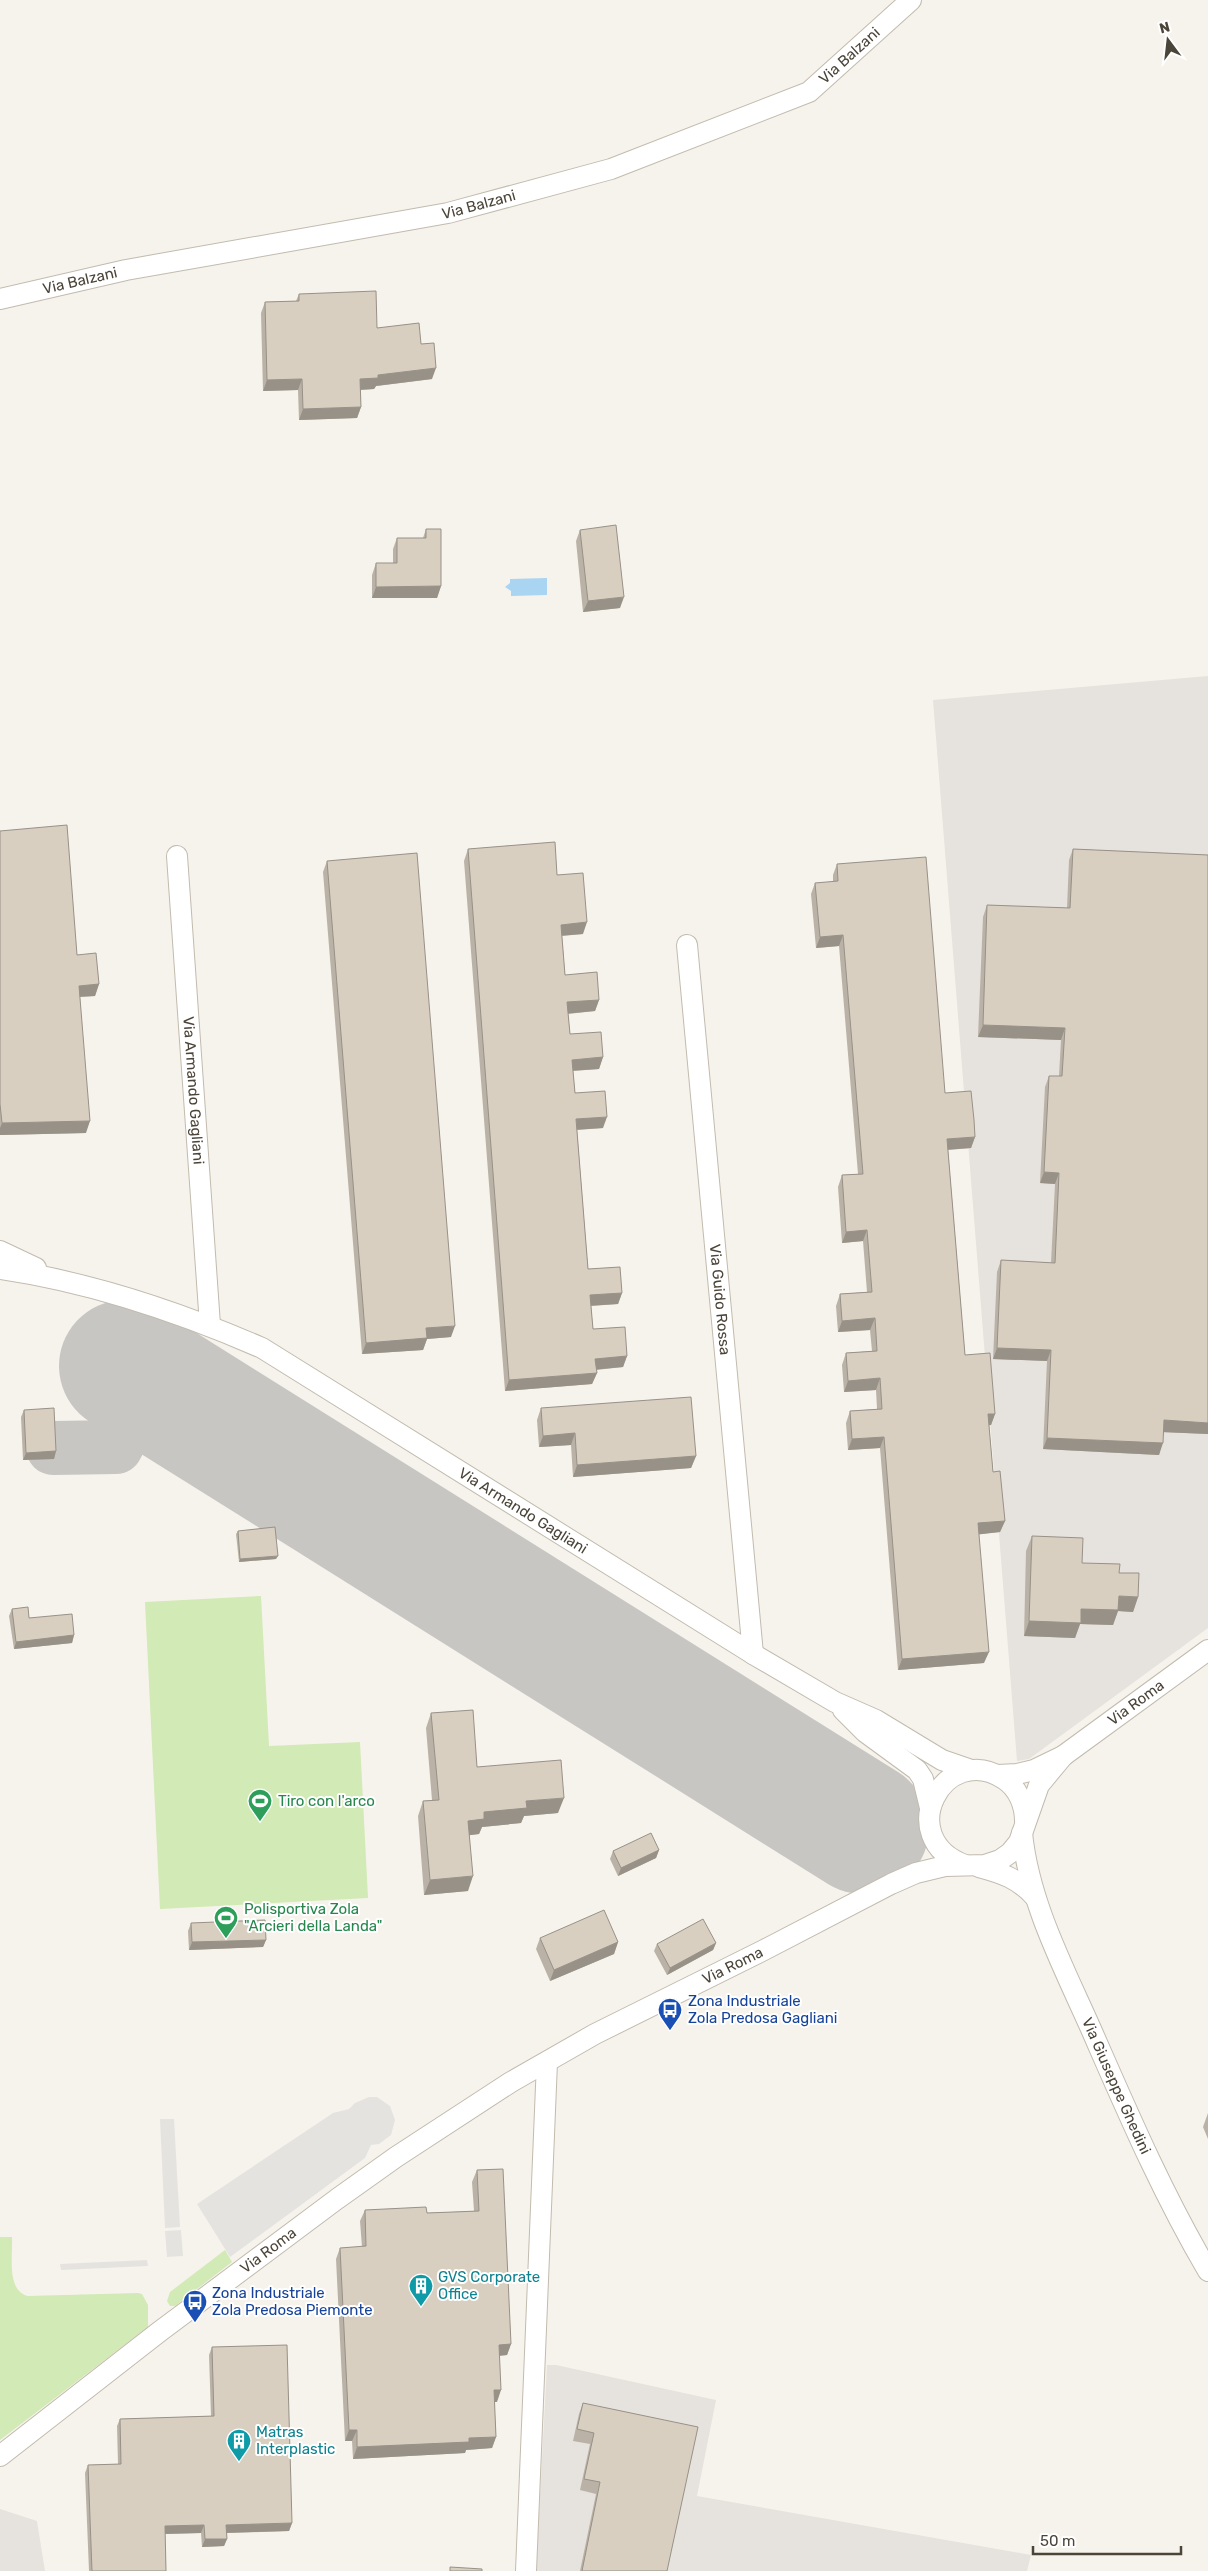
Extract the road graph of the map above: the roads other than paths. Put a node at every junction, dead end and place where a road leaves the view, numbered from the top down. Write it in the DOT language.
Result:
graph roads {
  1 [pos="911,0"];
  2 [pos="0,299"];
  3 [pos="177,856"];
  4 [pos="687,945"];
  5 [pos="0,1251"];
  6 [pos="0,1269"];
  7 [pos="54,1277"];
  8 [pos="210,1325"];
  9 [pos="1208,1650"];
  10 [pos="753,1654"];
  11 [pos="835,1702"];
  12 [pos="1063,1756"];
  13 [pos="970,1770"];
  14 [pos="998,1775"];
  15 [pos="930,1808"];
  16 [pos="1024,1828"];
  17 [pos="932,1836"];
  18 [pos="970,1866"];
  19 [pos="891,1884"];
  20 [pos="1035,1897"];
  21 [pos="547,2062"];
  22 [pos="1208,2271"];
  23 [pos="0,2456"];
  24 [pos="526,2571"];
  1 -- 2 [label="street, Via Balzani"];
  3 -- 8 [label="street, Via Armando Gagliani"];
  4 -- 10 [label="street, Via Guido Rossa"];
  5 -- 7 [label="street, Via Armando Gagliani"];
  6 -- 7 [label="street, Via Armando Gagliani"];
  7 -- 8 [label="street, Via Armando Gagliani"];
  8 -- 10 [label="street, Via Armando Gagliani"];
  9 -- 12 [label="street, Via Roma"];
  10 -- 11 [label="street, Via Armando Gagliani"];
  11 -- 13 [label="street, Via Armando Gagliani"];
  11 -- 15 [label="street, Via Armando Gagliani"];
  12 -- 14 [label="street, Via Roma"];
  12 -- 16 [label="street, Via Roma"];
  13 -- 14 [label="street, Via Roma"];
  13 -- 15 [label="street"];
  14 -- 16 [label="street"];
  15 -- 17 [label="street"];
  16 -- 18 [label="street, Via Roma"];
  16 -- 20 [label="street, Via Giuseppe Ghedini"];
  17 -- 18 [label="street"];
  17 -- 19 [label="street, Via Roma"];
  18 -- 19 [label="street, Via Roma"];
  18 -- 20 [label="street, Via Giuseppe Ghedini"];
  19 -- 21 [label="street, Via Roma"];
  20 -- 22 [label="street, Via Giuseppe Ghedini"];
  21 -- 23 [label="street, Via Roma"];
  21 -- 24 [label="street"];
}
